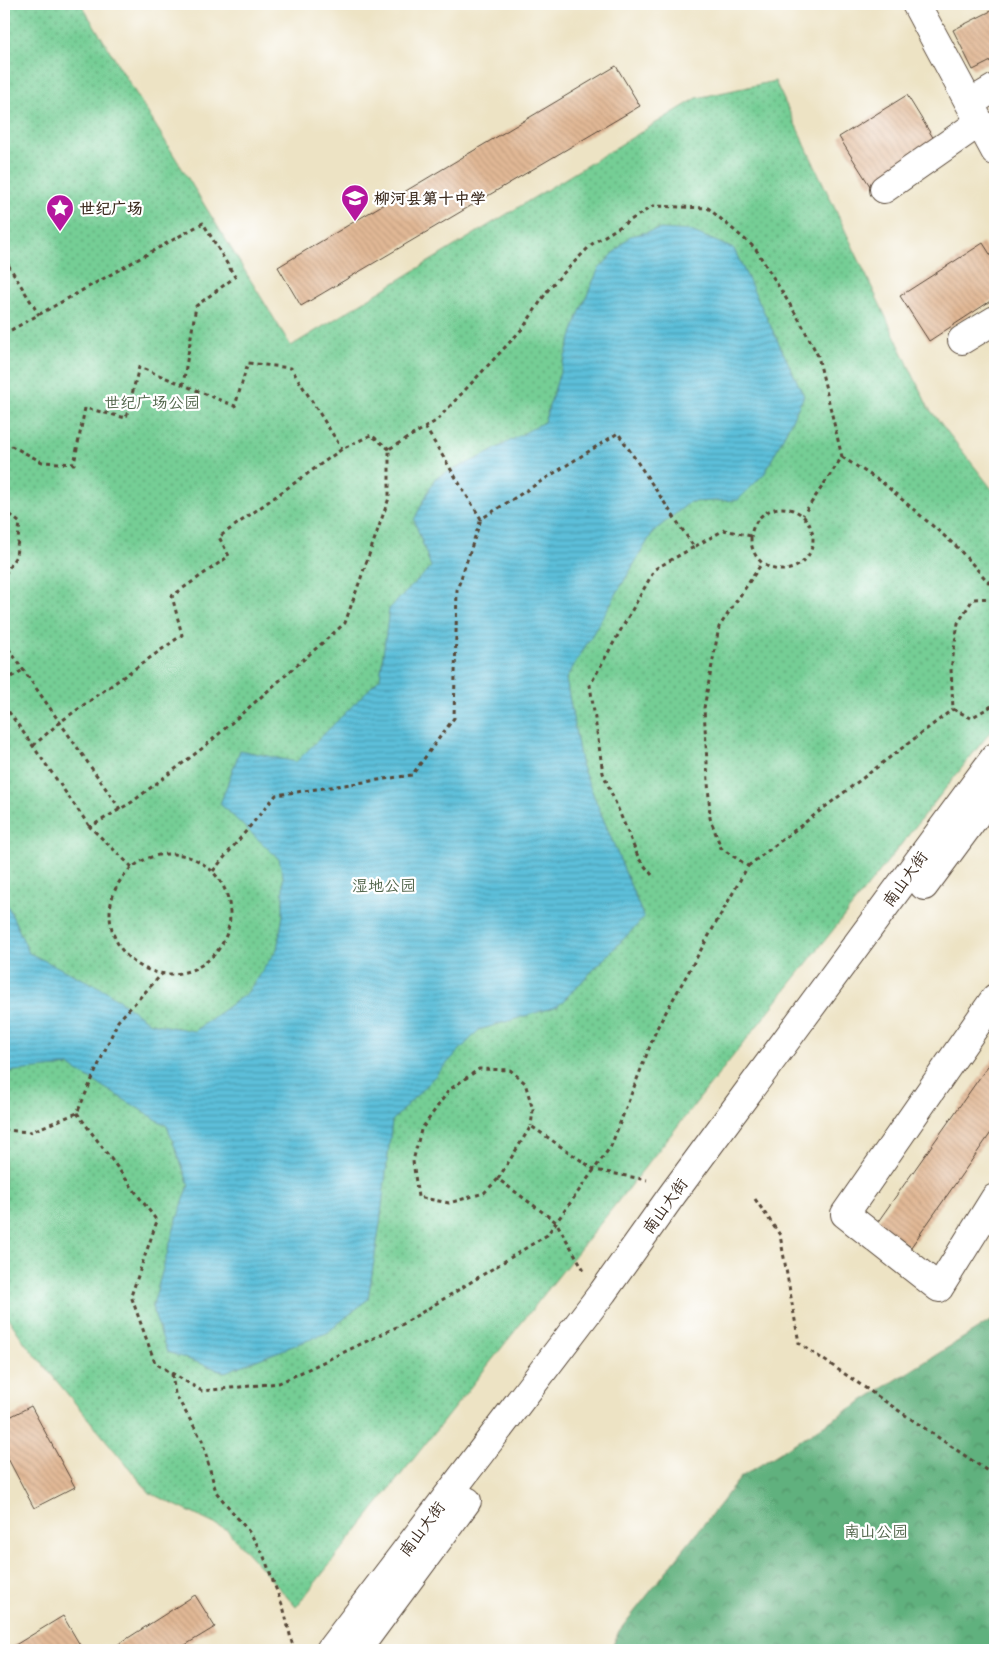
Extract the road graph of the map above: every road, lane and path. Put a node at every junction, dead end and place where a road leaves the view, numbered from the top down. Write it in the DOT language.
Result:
graph roads {
  1 [pos="916,4"];
  2 [pos="995,88"];
  3 [pos="975,113"];
  4 [pos="995,151"];
  5 [pos="884,189"];
  6 [pos="4,258"];
  7 [pos="39,315"];
  8 [pos="995,320"];
  9 [pos="4,334"];
  10 [pos="962,340"];
  11 [pos="184,385"];
  12 [pos="425,427"];
  13 [pos="4,442"];
  14 [pos="342,448"];
  15 [pos="389,449"];
  16 [pos="842,457"];
  17 [pos="4,509"];
  18 [pos="803,515"];
  19 [pos="481,519"];
  20 [pos="750,536"];
  21 [pos="694,546"];
  22 [pos="762,563"];
  23 [pos="4,576"];
  24 [pos="995,598"];
  25 [pos="4,642"];
  26 [pos="23,670"];
  27 [pos="4,681"];
  28 [pos="995,704"];
  29 [pos="4,705"];
  30 [pos="953,709"];
  31 [pos="60,722"];
  32 [pos="33,746"];
  33 [pos="995,757"];
  34 [pos="995,790"];
  35 [pos="120,809"];
  36 [pos="90,827"];
  37 [pos="748,866"];
  38 [pos="132,867"];
  39 [pos="213,871"];
  40 [pos="652,875"];
  41 [pos="162,974"];
  42 [pos="995,998"];
  43 [pos="76,1113"];
  44 [pos="532,1126"];
  45 [pos="4,1130"];
  46 [pos="595,1170"];
  47 [pos="498,1179"];
  48 [pos="655,1181"];
  49 [pos="995,1198"];
  50 [pos="755,1199"];
  51 [pos="556,1222"];
  52 [pos="585,1271"];
  53 [pos="172,1373"];
  54 [pos="995,1476"];
  55 [pos="296,1650"];
  56 [pos="330,1650"];
  57 [pos="357,1650"];
  1 -- 3 [label="street"];
  2 -- 3 [label="street"];
  3 -- 4 [label="street"];
  3 -- 5 [label="street"];
  6 -- 7 [label="path"];
  7 -- 9 [label="path"];
  7 -- 11 [label="path"];
  8 -- 10 [label="street"];
  11 -- 13 [label="path"];
  11 -- 14 [label="path"];
  12 -- 15 [label="path"];
  12 -- 16 [label="path"];
  12 -- 19 [label="path"];
  14 -- 15 [label="path"];
  14 -- 31 [label="path"];
  15 -- 35 [label="path"];
  16 -- 18 [label="path"];
  16 -- 24 [label="path"];
  17 -- 23 [label="path"];
  18 -- 20 [label="path"];
  18 -- 22 [label="path"];
  19 -- 21 [label="path"];
  19 -- 39 [label="path"];
  20 -- 21 [label="path"];
  20 -- 22 [label="path"];
  21 -- 40 [label="path"];
  22 -- 37 [label="path"];
  24 -- 30 [label="path"];
  25 -- 26 [label="path"];
  26 -- 27 [label="path"];
  26 -- 31 [label="path"];
  28 -- 30 [label="path"];
  29 -- 32 [label="path"];
  30 -- 37 [label="path"];
  31 -- 32 [label="path"];
  31 -- 35 [label="path"];
  32 -- 36 [label="path"];
  33 -- 56 [label="street, 南山大街"];
  34 -- 57 [label="street, 南山大街"];
  35 -- 36 [label="path"];
  36 -- 38 [label="path"];
  37 -- 46 [label="path"];
  38 -- 39 [label="path"];
  38 -- 41 [label="path"];
  39 -- 41 [label="path"];
  41 -- 43 [label="path"];
  42 -- 49 [label="street"];
  43 -- 45 [label="path"];
  43 -- 53 [label="path"];
  44 -- 46 [label="path"];
  44 -- 47 [label="path"];
  44 -- 47 [label="path"];
  46 -- 48 [label="path"];
  46 -- 51 [label="path"];
  47 -- 51 [label="path"];
  50 -- 54 [label="path"];
  51 -- 52 [label="path"];
  51 -- 53 [label="path"];
  53 -- 55 [label="path"];
}
